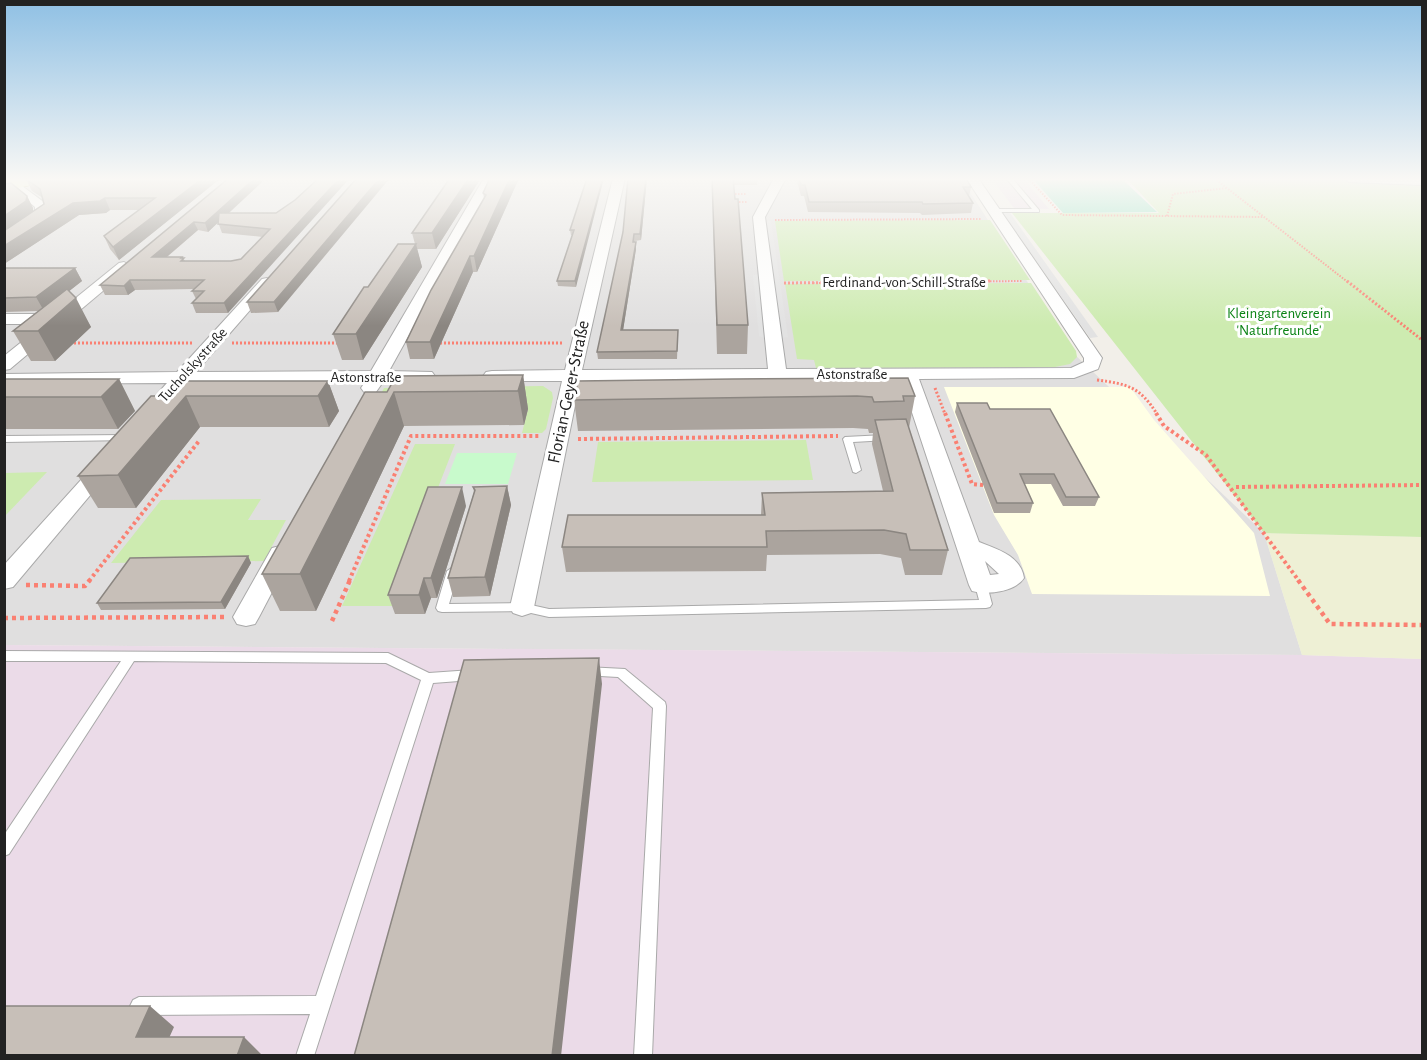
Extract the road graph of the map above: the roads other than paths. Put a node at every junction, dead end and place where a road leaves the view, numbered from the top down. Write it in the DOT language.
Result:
graph roads {
  1 [pos="25,227"];
  2 [pos="462,227"];
  3 [pos="607,227"];
  4 [pos="760,227"];
  5 [pos="1006,227"];
  6 [pos="4,243"];
  7 [pos="137,255"];
  8 [pos="274,274"];
  9 [pos="4,319"];
  10 [pos="59,320"];
  11 [pos="4,365"];
  12 [pos="908,374"];
  13 [pos="778,375"];
  14 [pos="445,376"];
  15 [pos="480,376"];
  16 [pos="572,376"];
  17 [pos="376,377"];
  18 [pos="181,378"];
  19 [pos="4,379"];
  20 [pos="360,407"];
  21 [pos="128,438"];
  22 [pos="895,438"];
  23 [pos="4,439"];
  24 [pos="856,470"];
  25 [pos="292,533"];
  26 [pos="969,547"];
  27 [pos="455,563"];
  28 [pos="10,583"];
  29 [pos="981,585"];
  30 [pos="522,607"];
  31 [pos="246,617"];
  32 [pos="4,656"];
  33 [pos="131,656"];
  34 [pos="568,672"];
  35 [pos="492,674"];
  36 [pos="428,678"];
  37 [pos="4,849"];
  38 [pos="322,1005"];
  39 [pos="122,1007"];
  40 [pos="305,1056"];
  41 [pos="643,1056"];
  1 -- 6 [label="street"];
  2 -- 17 [label="street"];
  3 -- 16 [label="street, Florian-Geyer-Straße"];
  4 -- 13 [label="street"];
  5 -- 12 [label="street, Astonstraße"];
  7 -- 10 [label="street"];
  8 -- 18 [label="street, Tucholskystraße"];
  9 -- 10 [label="street"];
  10 -- 11 [label="street"];
  12 -- 13 [label="street, Astonstraße"];
  12 -- 26 [label="street, Astonstraße"];
  13 -- 16 [label="street, Astonstraße"];
  14 -- 17 [label="street, Astonstraße"];
  15 -- 16 [label="street, Astonstraße"];
  16 -- 30 [label="street, Florian-Geyer-Straße"];
  17 -- 18 [label="street, Astonstraße"];
  17 -- 20 [label="street"];
  18 -- 19 [label="street, Astonstraße"];
  18 -- 21 [label="street, Tucholskystraße"];
  21 -- 23 [label="lane"];
  21 -- 28 [label="street, Tucholskystraße"];
  22 -- 24 [label="lane"];
  25 -- 31 [label="street"];
  26 -- 29 [label="street, Astonstraße"];
  26 -- 29 [label="street"];
  27 -- 30 [label="lane"];
  29 -- 30 [label="lane"];
  32 -- 33 [label="lane"];
  33 -- 36 [label="lane"];
  33 -- 37 [label="lane"];
  34 -- 41 [label="lane"];
  35 -- 36 [label="lane"];
  36 -- 38 [label="lane"];
  38 -- 39 [label="lane"];
  38 -- 40 [label="lane"];
}
